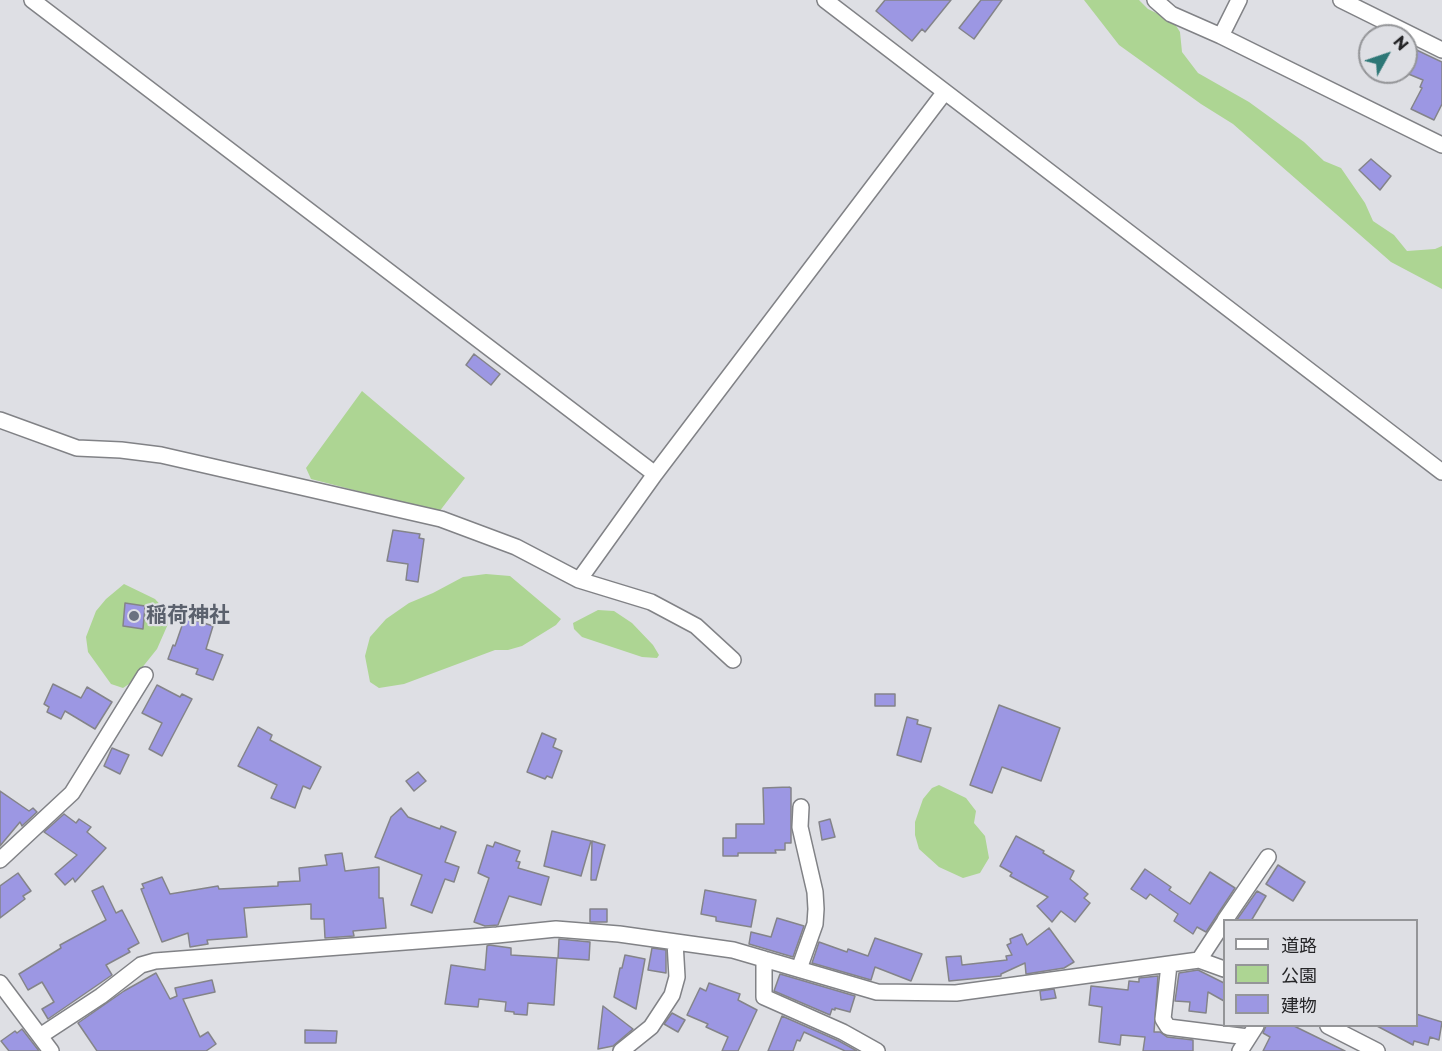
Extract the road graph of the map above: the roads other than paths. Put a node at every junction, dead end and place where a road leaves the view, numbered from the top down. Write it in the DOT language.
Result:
graph roads {
  1 [pos="32,0"];
  2 [pos="825,0"];
  3 [pos="1155,0"];
  4 [pos="1239,0"];
  5 [pos="1341,0"];
  6 [pos="1221,36"];
  7 [pos="1442,50"];
  8 [pos="944,93"];
  9 [pos="1442,144"];
  10 [pos="0,420"];
  11 [pos="1442,472"];
  12 [pos="655,474"];
  13 [pos="579,580"];
  14 [pos="733,660"];
  15 [pos="145,675"];
  16 [pos="801,807"];
  17 [pos="1268,857"];
  18 [pos="0,860"];
  19 [pos="1226,919"];
  20 [pos="1223,924"];
  21 [pos="675,942"];
  22 [pos="764,959"];
  23 [pos="1199,960"];
  24 [pos="1169,965"];
  25 [pos="799,969"];
  26 [pos="1223,969"];
  27 [pos="0,983"];
  28 [pos="1330,1027"];
  29 [pos="1252,1032"];
  30 [pos="40,1036"];
  31 [pos="51,1051"];
  32 [pos="621,1051"];
  33 [pos="878,1051"];
  34 [pos="1240,1051"];
  35 [pos="1377,1051"];
  1 -- 12 [label="street"];
  2 -- 8 [label="street"];
  3 -- 6 [label="street"];
  4 -- 6 [label="street"];
  5 -- 7 [label="street"];
  6 -- 9 [label="street"];
  8 -- 11 [label="street"];
  8 -- 12 [label="street"];
  10 -- 13 [label="street"];
  12 -- 13 [label="street"];
  13 -- 14 [label="street"];
  15 -- 18 [label="street"];
  16 -- 25 [label="street"];
  17 -- 19 [label="street"];
  20 -- 23 [label="street"];
  21 -- 22 [label="street"];
  21 -- 30 [label="street"];
  21 -- 32 [label="street"];
  22 -- 25 [label="street"];
  22 -- 33 [label="street"];
  23 -- 24 [label="street"];
  23 -- 26 [label="street"];
  24 -- 25 [label="street"];
  24 -- 29 [label="street"];
  27 -- 30 [label="street"];
  28 -- 35 [label="street"];
  29 -- 34 [label="street"];
  30 -- 31 [label="street"];
}
